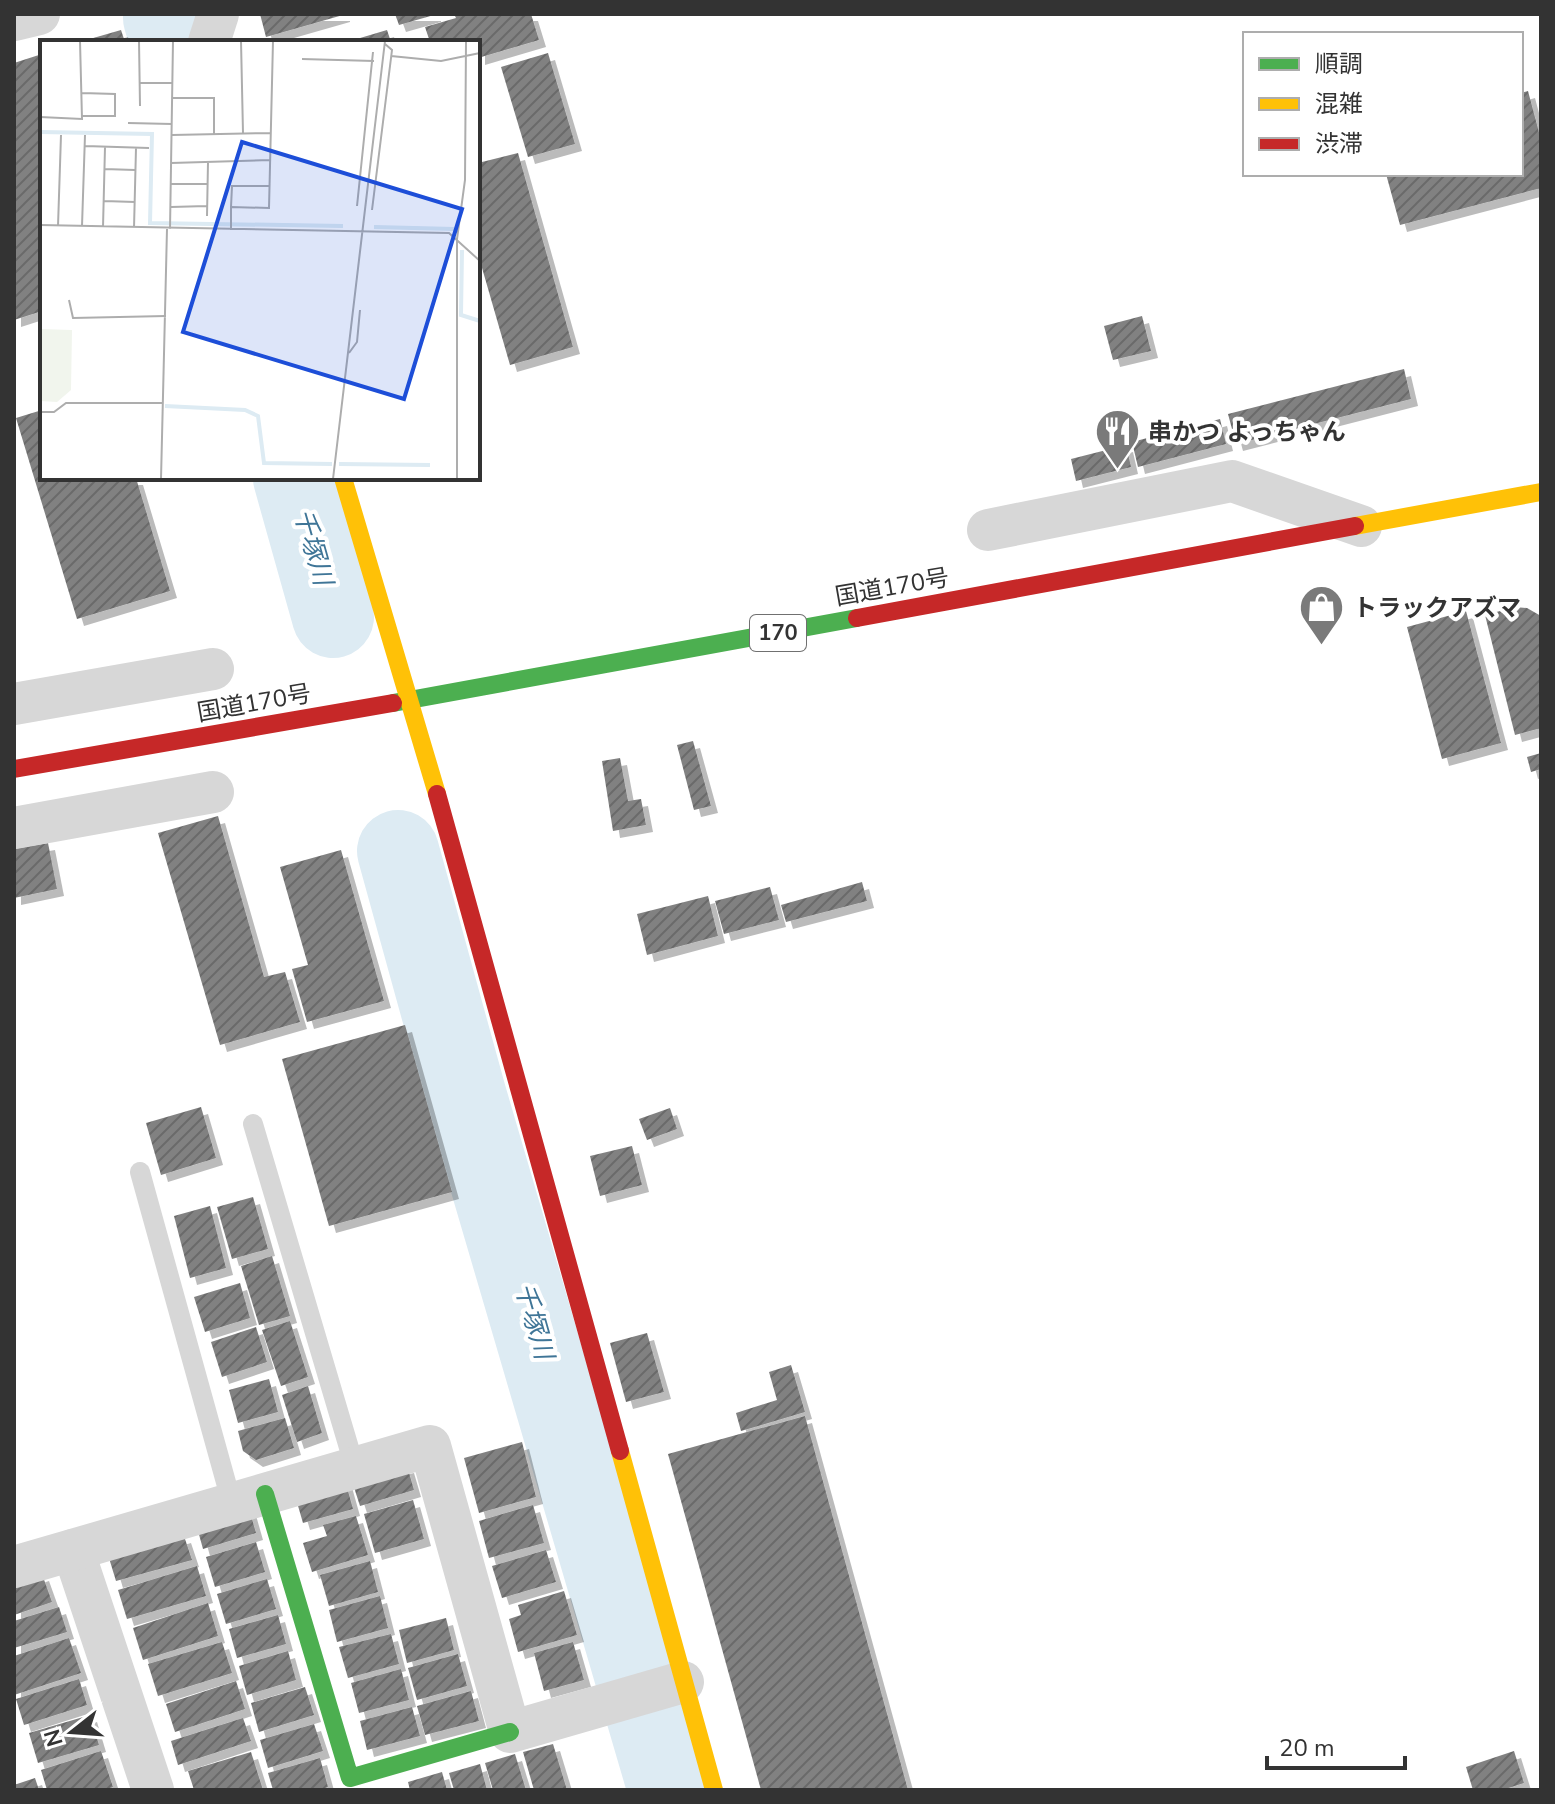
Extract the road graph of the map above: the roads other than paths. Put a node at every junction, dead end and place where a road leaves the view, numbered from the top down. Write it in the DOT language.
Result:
graph roads {
  1 [pos="39,14"];
  2 [pos="218,14"];
  3 [pos="14,20"];
  4 [pos="210,40"];
  5 [pos="344,480"];
  6 [pos="1541,492"];
  7 [pos="1361,526"];
  8 [pos="988,530"];
  9 [pos="213,669"];
  10 [pos="411,700"];
  11 [pos="14,704"];
  12 [pos="14,769"];
  13 [pos="213,792"];
  14 [pos="14,828"];
  15 [pos="253,1124"];
  16 [pos="140,1172"];
  17 [pos="355,1468"];
  18 [pos="249,1499"];
  19 [pos="73,1550"];
  20 [pos="14,1567"];
  21 [pos="655,1690"];
  22 [pos="510,1732"];
  23 [pos="153,1790"];
  24 [pos="714,1790"];
  1 -- 3 [label="street"];
  2 -- 4 [label="street"];
  5 -- 10 [label="main road"];
  6 -- 7 [label="main road, 国道170号 / 170"];
  7 -- 8 [label="street"];
  7 -- 10 [label="main road, 国道170号 / 170"];
  9 -- 11 [label="street"];
  10 -- 12 [label="main road, 国道170号 / 170"];
  10 -- 21 [label="main road"];
  13 -- 14 [label="street"];
  15 -- 17 [label="lane"];
  16 -- 18 [label="lane"];
  17 -- 18 [label="street"];
  17 -- 22 [label="street"];
  18 -- 19 [label="street"];
  18 -- 22 [label="main road"];
  19 -- 20 [label="street"];
  19 -- 23 [label="street"];
  21 -- 22 [label="street"];
  21 -- 24 [label="main road"];
}
